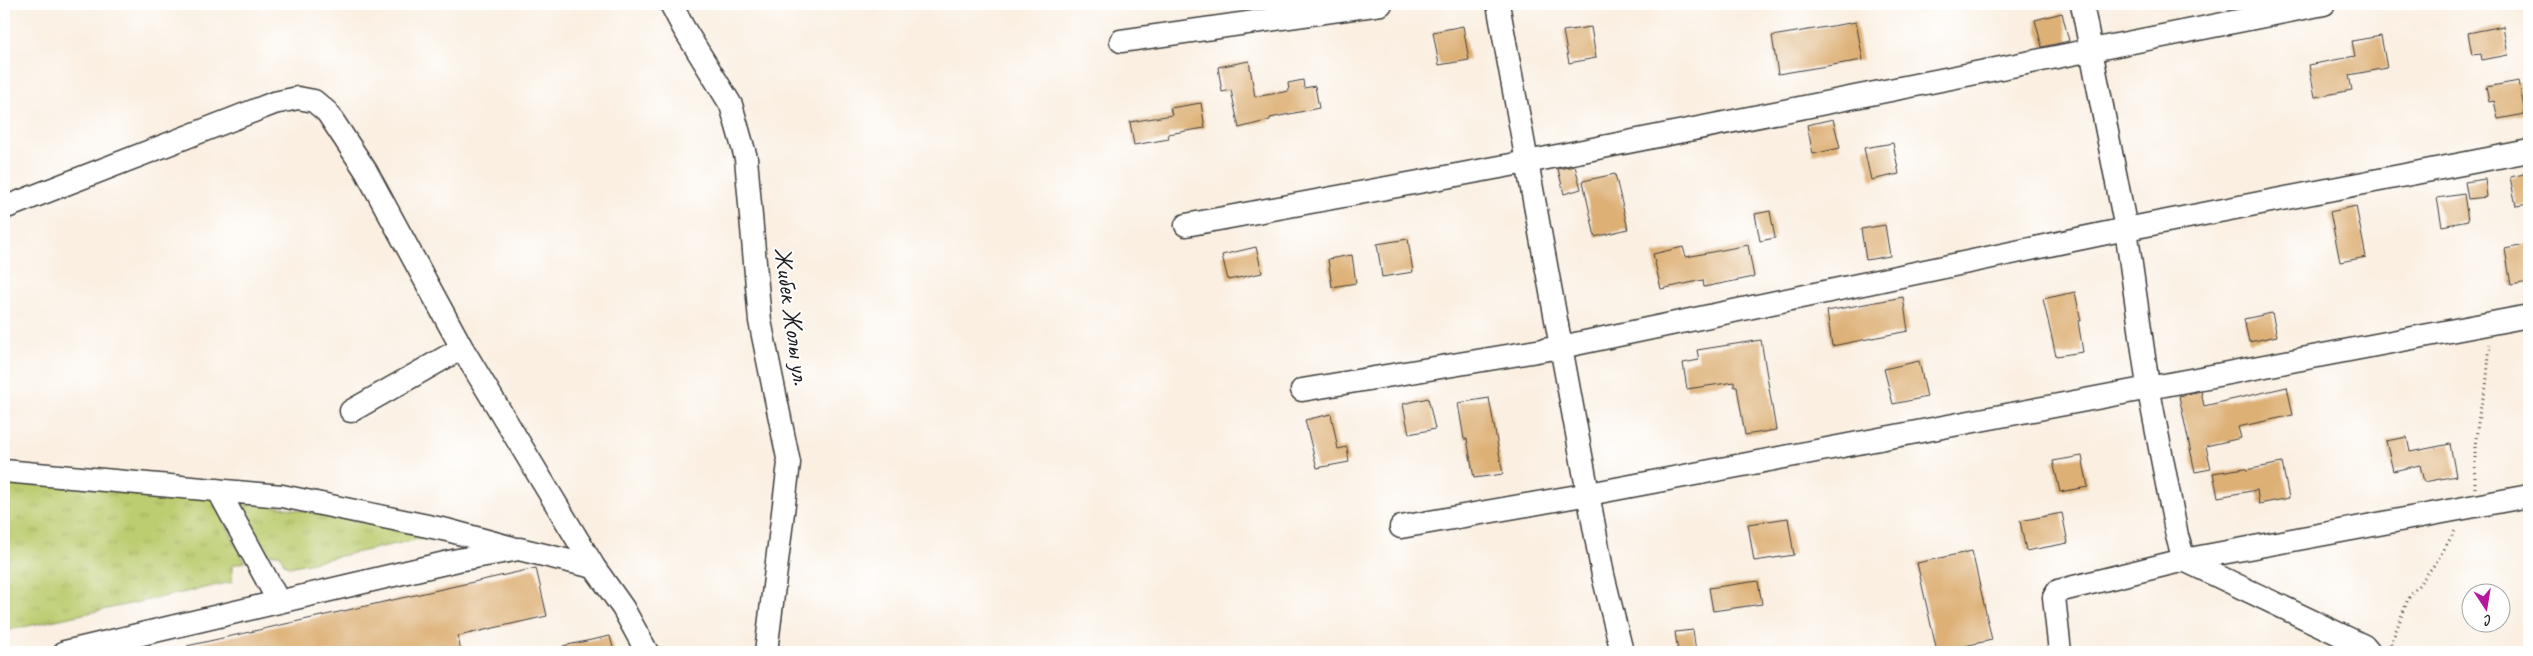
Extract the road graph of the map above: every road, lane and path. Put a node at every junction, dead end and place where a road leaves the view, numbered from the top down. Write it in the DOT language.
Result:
graph roads {
  1 [pos="671,4"];
  2 [pos="1382,4"];
  3 [pos="1498,4"];
  4 [pos="2082,4"];
  5 [pos="2324,4"];
  6 [pos="1121,41"];
  7 [pos="2092,50"];
  8 [pos="2529,151"];
  9 [pos="1527,162"];
  10 [pos="4,208"];
  11 [pos="1186,224"];
  12 [pos="2126,229"];
  13 [pos="2529,316"];
  14 [pos="1561,347"];
  15 [pos="462,348"];
  16 [pos="2148,386"];
  17 [pos="1302,390"];
  18 [pos="351,411"];
  19 [pos="4,471"];
  20 [pos="218,490"];
  21 [pos="1589,494"];
  22 [pos="2529,496"];
  23 [pos="1401,527"];
  24 [pos="518,549"];
  25 [pos="2184,560"];
  26 [pos="594,567"];
  27 [pos="279,602"];
  28 [pos="65,652"];
  29 [pos="647,652"];
  30 [pos="766,652"];
  31 [pos="1622,652"];
  32 [pos="2060,652"];
  33 [pos="2369,652"];
  1 -- 30 [label="street, Жибек Жолы ул."];
  2 -- 6 [label="street"];
  3 -- 9 [label="street"];
  4 -- 7 [label="street"];
  5 -- 7 [label="street"];
  7 -- 9 [label="street"];
  7 -- 12 [label="street"];
  8 -- 12 [label="street"];
  9 -- 11 [label="street"];
  9 -- 14 [label="street"];
  10 -- 15 [label="street"];
  12 -- 14 [label="street"];
  12 -- 16 [label="street"];
  13 -- 16 [label="street"];
  14 -- 17 [label="street"];
  14 -- 21 [label="street"];
  15 -- 18 [label="street"];
  15 -- 26 [label="street"];
  16 -- 21 [label="street"];
  16 -- 25 [label="street"];
  19 -- 20 [label="street"];
  20 -- 24 [label="street"];
  20 -- 27 [label="street"];
  21 -- 23 [label="street"];
  21 -- 31 [label="street"];
  22 -- 25 [label="street"];
  24 -- 26 [label="street"];
  24 -- 27 [label="street"];
  25 -- 32 [label="street"];
  25 -- 33 [label="street"];
  26 -- 29 [label="street"];
  27 -- 28 [label="street"];
}
